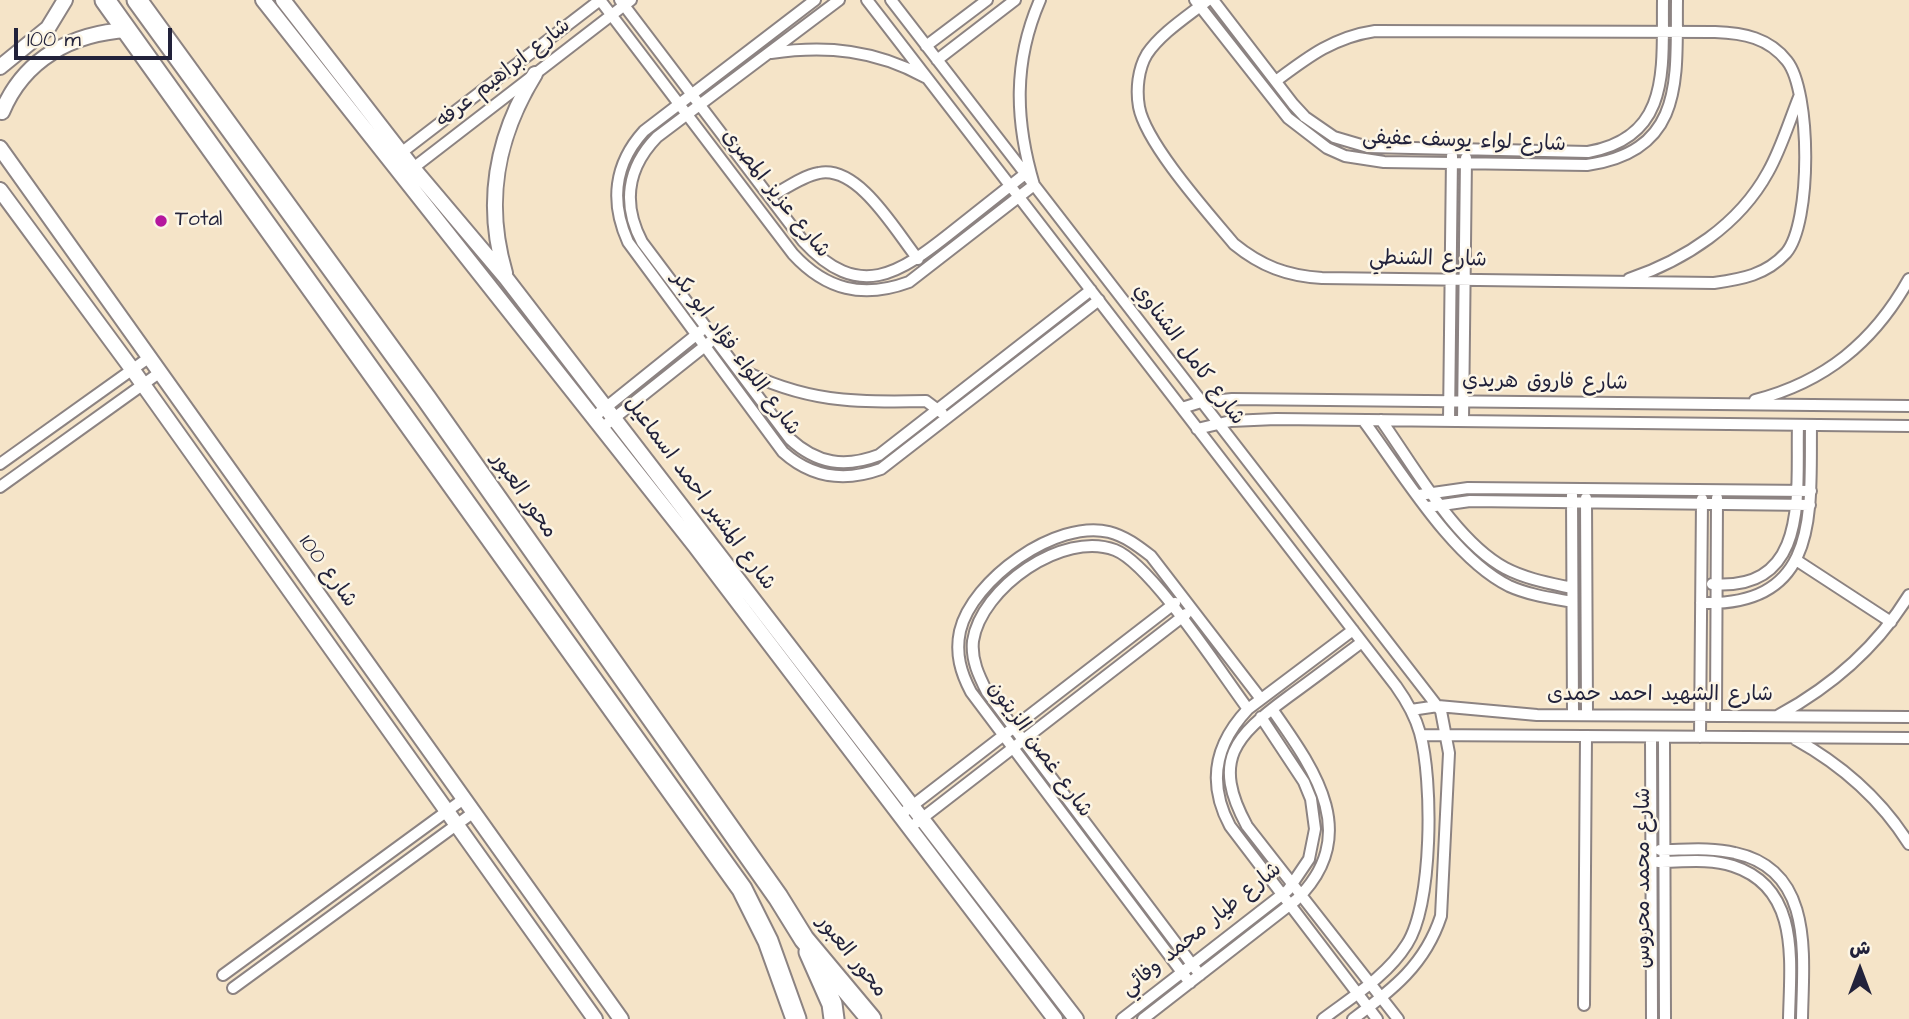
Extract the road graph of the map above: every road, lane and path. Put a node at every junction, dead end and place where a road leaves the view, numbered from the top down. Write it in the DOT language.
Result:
graph roads {
  1 [pos="65,0"];
  2 [pos="105,0"];
  3 [pos="137,0"];
  4 [pos="263,0"];
  5 [pos="283,0"];
  6 [pos="600,0"];
  7 [pos="815,0"];
  8 [pos="839,0"];
  9 [pos="867,0"];
  10 [pos="891,0"];
  11 [pos="987,0"];
  12 [pos="1015,0"];
  13 [pos="1040,0"];
  14 [pos="1213,0"];
  15 [pos="1663,0"];
  16 [pos="1677,0"];
  17 [pos="625,2"];
  18 [pos="1201,2"];
  19 [pos="612,15"];
  20 [pos="128,30"];
  21 [pos="1663,32"];
  22 [pos="1677,32"];
  23 [pos="926,46"];
  24 [pos="769,53"];
  25 [pos="937,60"];
  26 [pos="0,67"];
  27 [pos="535,74"];
  28 [pos="928,79"];
  29 [pos="1276,81"];
  30 [pos="693,94"];
  31 [pos="1800,95"];
  32 [pos="680,104"];
  33 [pos="701,104"];
  34 [pos="688,114"];
  35 [pos="1,115"];
  36 [pos="0,148"];
  37 [pos="1452,149"];
  38 [pos="1466,150"];
  39 [pos="401,153"];
  40 [pos="388,162"];
  41 [pos="1452,163"];
  42 [pos="1466,163"];
  43 [pos="413,168"];
  44 [pos="1025,174"];
  45 [pos="400,178"];
  46 [pos="1010,186"];
  47 [pos="1034,186"];
  48 [pos="0,190"];
  49 [pos="770,197"];
  50 [pos="1020,197"];
  51 [pos="918,259"];
  52 [pos="506,278"];
  53 [pos="1909,279"];
  54 [pos="1451,280"];
  55 [pos="1464,280"];
  56 [pos="1620,282"];
  57 [pos="1091,290"];
  58 [pos="1099,300"];
  59 [pos="706,327"];
  60 [pos="696,335"];
  61 [pos="714,338"];
  62 [pos="704,346"];
  63 [pos="147,359"];
  64 [pos="736,367"];
  65 [pos="132,369"];
  66 [pos="159,373"];
  67 [pos="143,385"];
  68 [pos="1449,401"];
  69 [pos="1201,402"];
  70 [pos="1463,402"];
  71 [pos="1739,404"];
  72 [pos="1909,406"];
  73 [pos="939,408"];
  74 [pos="1182,408"];
  75 [pos="604,417"];
  76 [pos="947,419"];
  77 [pos="1363,420"];
  78 [pos="1381,420"];
  79 [pos="1449,421"];
  80 [pos="1463,421"];
  81 [pos="1217,423"];
  82 [pos="1798,425"];
  83 [pos="1811,425"];
  84 [pos="1909,426"];
  85 [pos="1197,429"];
  86 [pos="0,464"];
  87 [pos="0,487"];
  88 [pos="1572,489"];
  89 [pos="1586,489"];
  90 [pos="1702,490"];
  91 [pos="1717,490"];
  92 [pos="1433,491"];
  93 [pos="1796,491"];
  94 [pos="1811,491"];
  95 [pos="1419,495"];
  96 [pos="1572,502"];
  97 [pos="1586,502"];
  98 [pos="1441,504"];
  99 [pos="1702,504"];
  100 [pos="1717,504"];
  101 [pos="1795,505"];
  102 [pos="1810,505"];
  103 [pos="1428,507"];
  104 [pos="1796,560"];
  105 [pos="1702,583"];
  106 [pos="989,585"];
  107 [pos="1717,585"];
  108 [pos="1572,587"];
  109 [pos="998,595"];
  110 [pos="1909,595"];
  111 [pos="1182,597"];
  112 [pos="1572,602"];
  113 [pos="1701,603"];
  114 [pos="1717,604"];
  115 [pos="1171,606"];
  116 [pos="1192,609"];
  117 [pos="1180,618"];
  118 [pos="1891,622"];
  119 [pos="1353,629"];
  120 [pos="1362,642"];
  121 [pos="1261,699"];
  122 [pos="1438,706"];
  123 [pos="1248,709"];
  124 [pos="1272,709"];
  125 [pos="1411,710"];
  126 [pos="1573,715"];
  127 [pos="1587,715"];
  128 [pos="1700,716"];
  129 [pos="1716,716"];
  130 [pos="1776,716"];
  131 [pos="1261,717"];
  132 [pos="1909,717"];
  133 [pos="1012,729"];
  134 [pos="1421,735"];
  135 [pos="1448,735"];
  136 [pos="1003,736"];
  137 [pos="1586,736"];
  138 [pos="1651,737"];
  139 [pos="1664,737"];
  140 [pos="1700,737"];
  141 [pos="1793,738"];
  142 [pos="1909,738"];
  143 [pos="1022,741"];
  144 [pos="1012,748"];
  145 [pos="1324,793"];
  146 [pos="465,798"];
  147 [pos="1311,799"];
  148 [pos="911,807"];
  149 [pos="449,811"];
  150 [pos="474,812"];
  151 [pos="899,816"];
  152 [pos="921,819"];
  153 [pos="458,825"];
  154 [pos="908,829"];
  155 [pos="1909,844"];
  156 [pos="1651,850"];
  157 [pos="1665,850"];
  158 [pos="1665,862"];
  159 [pos="1651,863"];
  160 [pos="370,868"];
  161 [pos="379,881"];
  162 [pos="1293,885"];
  163 [pos="1282,894"];
  164 [pos="1301,895"];
  165 [pos="1290,905"];
  166 [pos="804,939"];
  167 [pos="1192,964"];
  168 [pos="1182,972"];
  169 [pos="223,975"];
  170 [pos="1200,975"];
  171 [pos="1190,983"];
  172 [pos="1371,983"];
  173 [pos="233,988"];
  174 [pos="1357,993"];
  175 [pos="1382,997"];
  176 [pos="1584,1005"];
  177 [pos="1368,1007"];
  178 [pos="595,1019"];
  179 [pos="621,1019"];
  180 [pos="796,1019"];
  181 [pos="834,1019"];
  182 [pos="871,1019"];
  183 [pos="1055,1019"];
  184 [pos="1076,1019"];
  185 [pos="1122,1019"];
  186 [pos="1143,1019"];
  187 [pos="1323,1019"];
  188 [pos="1353,1019"];
  189 [pos="1377,1019"];
  190 [pos="1398,1019"];
  191 [pos="1652,1019"];
  192 [pos="1665,1019"];
  193 [pos="1789,1019"];
  194 [pos="1802,1019"];
  1 -- 26 [label="street"];
  2 -- 20 [label="highway"];
  3 -- 166 [label="highway, محور العبور"];
  4 -- 40 [label="street, شارع المشير احمد اسماعيل"];
  5 -- 39 [label="street, شارع المشير احمد اسماعيل"];
  6 -- 19 [label="street, شارع عزيز المصرى"];
  6 -- 39 [label="street, شارع ابراهيم عرفه"];
  7 -- 30 [label="street, شارع اللواء فؤاد ابو بكر"];
  8 -- 24 [label="street, شارع اللواء فؤاد ابو بكر"];
  9 -- 28 [label="street, شارع كامل الشناوي"];
  10 -- 23 [label="street, شارع كامل الشناوي"];
  11 -- 23 [label="street"];
  12 -- 25 [label="street"];
  13 -- 47 [label="street"];
  14 -- 29 [label="street, شارع لواء يوسف عفيفى"];
  15 -- 21 [label="street, شارع لواء يوسف عفيفى"];
  16 -- 22 [label="street, شارع لواء يوسف عفيفى"];
  17 -- 19 [label="street, شارع ابراهيم عرفه"];
  17 -- 30 [label="street, شارع عزيز المصرى"];
  18 -- 41 [label="street, شارع لواء يوسف عفيفى"];
  18 -- 54 [label="street, شارع الشنطي"];
  19 -- 27 [label="street, شارع ابراهيم عرفه"];
  19 -- 32 [label="street, شارع عزيز المصرى"];
  20 -- 35 [label="street"];
  20 -- 180 [label="highway"];
  21 -- 22 [label="street, شارع الشنطي"];
  21 -- 29 [label="street, شارع الشنطي"];
  21 -- 38 [label="street, شارع لواء يوسف عفيفى"];
  22 -- 31 [label="street, شارع الشنطي"];
  22 -- 42 [label="street, شارع لواء يوسف عفيفى"];
  23 -- 25 [label="street, شارع كامل الشناوي"];
  24 -- 28 [label="street"];
  24 -- 33 [label="street, شارع اللواء فؤاد ابو بكر"];
  25 -- 44 [label="street, شارع كامل الشناوي"];
  27 -- 43 [label="street, شارع ابراهيم عرفه"];
  27 -- 52 [label="street"];
  28 -- 46 [label="street, شارع كامل الشناوي"];
  29 -- 37 [label="street, شارع لواء يوسف عفيفى"];
  30 -- 32 [label="street, شارع اللواء فؤاد ابو بكر"];
  30 -- 33 [label="street, شارع عزيز المصرى"];
  31 -- 56 [label="street"];
  31 -- 56 [label="street, شارع الشنطي"];
  32 -- 34 [label="street, شارع عزيز المصرى"];
  32 -- 60 [label="street, شارع اللواء فؤاد ابو بكر"];
  33 -- 34 [label="street, شارع اللواء فؤاد ابو بكر"];
  33 -- 49 [label="street, شارع عزيز المصرى"];
  34 -- 50 [label="street, شارع عزيز المصرى"];
  34 -- 59 [label="street, شارع اللواء فؤاد ابو بكر"];
  36 -- 63 [label="street, شارع 100"];
  37 -- 38 [label="street, شارع لواء يوسف عفيفى"];
  37 -- 41 [label="street"];
  38 -- 42 [label="street"];
  39 -- 40 [label="street, شارع ابراهيم عرفه"];
  39 -- 43 [label="street, شارع المشير احمد اسماعيل"];
  40 -- 45 [label="street, شارع المشير احمد اسماعيل"];
  41 -- 42 [label="street, شارع لواء يوسف عفيفى"];
  41 -- 54 [label="street"];
  42 -- 55 [label="street"];
  43 -- 45 [label="street, شارع ابراهيم عرفه"];
  43 -- 52 [label="street, شارع المشير احمد اسماعيل"];
  44 -- 46 [label="street, شارع عزيز المصرى"];
  44 -- 47 [label="street, شارع كامل الشناوي"];
  45 -- 75 [label="street, شارع المشير احمد اسماعيل"];
  46 -- 50 [label="street, شارع كامل الشناوي"];
  46 -- 51 [label="street, شارع عزيز المصرى"];
  47 -- 50 [label="street, شارع عزيز المصرى"];
  47 -- 69 [label="street, شارع كامل الشناوي"];
  48 -- 65 [label="street, شارع 100"];
  49 -- 51 [label="street, شارع عزيز المصرى"];
  49 -- 51 [label="street"];
  50 -- 57 [label="street, شارع كامل الشناوي"];
  52 -- 75 [label="street, شارع المشير احمد اسماعيل"];
  53 -- 71 [label="street"];
  54 -- 55 [label="street, شارع الشنطي"];
  54 -- 68 [label="street"];
  55 -- 56 [label="street, شارع الشنطي"];
  55 -- 70 [label="street"];
  57 -- 58 [label="street, شارع كامل الشناوي"];
  57 -- 73 [label="street, شارع اللواء فؤاد ابو بكر"];
  58 -- 74 [label="street, شارع كامل الشناوي"];
  58 -- 76 [label="street, شارع اللواء فؤاد ابو بكر"];
  59 -- 60 [label="street"];
  59 -- 61 [label="street, شارع اللواء فؤاد ابو بكر"];
  60 -- 62 [label="street, شارع اللواء فؤاد ابو بكر"];
  60 -- 75 [label="street"];
  61 -- 62 [label="street"];
  61 -- 64 [label="street, شارع اللواء فؤاد ابو بكر"];
  62 -- 75 [label="street"];
  62 -- 76 [label="street, شارع اللواء فؤاد ابو بكر"];
  63 -- 65 [label="street"];
  63 -- 66 [label="street, شارع 100"];
  64 -- 73 [label="street"];
  64 -- 73 [label="street, شارع اللواء فؤاد ابو بكر"];
  65 -- 67 [label="street, شارع 100"];
  65 -- 86 [label="street"];
  66 -- 67 [label="street"];
  66 -- 146 [label="street, شارع 100"];
  67 -- 87 [label="street"];
  67 -- 149 [label="street, شارع 100"];
  68 -- 69 [label="street, شارع فاروق هريدي"];
  68 -- 70 [label="street, شارع فاروق هريدي"];
  68 -- 79 [label="street"];
  69 -- 74 [label="street, شارع فاروق هريدي"];
  69 -- 81 [label="street, شارع كامل الشناوي"];
  70 -- 71 [label="street, شارع فاروق هريدي"];
  70 -- 80 [label="street"];
  71 -- 72 [label="street, شارع فاروق هريدي"];
  73 -- 76 [label="street"];
  74 -- 85 [label="street, شارع كامل الشناوي"];
  75 -- 148 [label="street, شارع المشير احمد اسماعيل"];
  75 -- 151 [label="street, شارع المشير احمد اسماعيل"];
  77 -- 78 [label="street, شارع فاروق هريدي"];
  77 -- 81 [label="street, شارع فاروق هريدي"];
  77 -- 95 [label="street"];
  78 -- 79 [label="street, شارع فاروق هريدي"];
  78 -- 92 [label="street"];
  79 -- 80 [label="street, شارع فاروق هريدي"];
  80 -- 82 [label="street, شارع فاروق هريدي"];
  81 -- 85 [label="street, شارع فاروق هريدي"];
  81 -- 122 [label="street, شارع كامل الشناوي"];
  82 -- 83 [label="street, شارع فاروق هريدي"];
  82 -- 93 [label="street"];
  83 -- 84 [label="street, شارع فاروق هريدي"];
  83 -- 94 [label="street"];
  85 -- 119 [label="street, شارع كامل الشناوي"];
  88 -- 89 [label="street"];
  88 -- 92 [label="street"];
  88 -- 96 [label="street"];
  89 -- 90 [label="street"];
  89 -- 97 [label="street"];
  90 -- 91 [label="street"];
  90 -- 99 [label="street"];
  91 -- 93 [label="street"];
  91 -- 100 [label="street"];
  92 -- 95 [label="street"];
  92 -- 98 [label="street"];
  93 -- 94 [label="street"];
  93 -- 101 [label="street"];
  94 -- 102 [label="street"];
  95 -- 103 [label="street"];
  96 -- 97 [label="street"];
  96 -- 98 [label="street"];
  96 -- 108 [label="street"];
  97 -- 99 [label="street"];
  97 -- 127 [label="street"];
  98 -- 103 [label="street"];
  98 -- 108 [label="street"];
  99 -- 100 [label="street"];
  99 -- 105 [label="street"];
  100 -- 101 [label="street"];
  100 -- 107 [label="street"];
  101 -- 102 [label="street"];
  101 -- 107 [label="street"];
  102 -- 104 [label="street"];
  103 -- 112 [label="street"];
  104 -- 114 [label="street"];
  104 -- 118 [label="street"];
  105 -- 107 [label="street"];
  105 -- 113 [label="street"];
  106 -- 109 [label="street"];
  106 -- 111 [label="street, شارع غصن الزيتون"];
  106 -- 136 [label="street, شارع غصن الزيتون"];
  107 -- 114 [label="street"];
  108 -- 112 [label="street"];
  109 -- 115 [label="street, شارع غصن الزيتون"];
  109 -- 133 [label="street, شارع غصن الزيتون"];
  110 -- 118 [label="street"];
  111 -- 115 [label="street"];
  111 -- 116 [label="street, شارع غصن الزيتون"];
  112 -- 126 [label="street"];
  113 -- 114 [label="street"];
  113 -- 128 [label="street"];
  114 -- 129 [label="street"];
  115 -- 117 [label="street, شارع غصن الزيتون"];
  115 -- 133 [label="street"];
  116 -- 117 [label="street"];
  116 -- 121 [label="street, شارع غصن الزيتون"];
  117 -- 123 [label="street, شارع غصن الزيتون"];
  117 -- 143 [label="street"];
  118 -- 130 [label="street"];
  119 -- 120 [label="street, شارع كامل الشناوي"];
  119 -- 121 [label="street"];
  120 -- 124 [label="street"];
  120 -- 125 [label="street, شارع كامل الشناوي"];
  121 -- 123 [label="street"];
  122 -- 125 [label="street, شارع الشهيد احمد حمدى"];
  122 -- 126 [label="street, شارع الشهيد احمد حمدى"];
  122 -- 135 [label="street, شارع كامل الشناوي"];
  123 -- 163 [label="street"];
  124 -- 131 [label="street"];
  124 -- 145 [label="street, شارع طيار محمد وفائي"];
  125 -- 134 [label="street, شارع كامل الشناوي"];
  126 -- 127 [label="street, شارع الشهيد احمد حمدى"];
  127 -- 128 [label="street, شارع الشهيد احمد حمدى"];
  128 -- 129 [label="street, شارع الشهيد احمد حمدى"];
  128 -- 140 [label="street"];
  129 -- 130 [label="street, شارع الشهيد احمد حمدى"];
  130 -- 132 [label="street, شارع الشهيد احمد حمدى"];
  131 -- 147 [label="street, شارع طيار محمد وفائي"];
  131 -- 162 [label="street"];
  133 -- 136 [label="street"];
  133 -- 143 [label="street, شارع غصن الزيتون"];
  134 -- 135 [label="street, شارع الشهيد احمد حمدى"];
  134 -- 172 [label="street, شارع كامل الشناوي"];
  135 -- 137 [label="street, شارع الشهيد احمد حمدى"];
  135 -- 175 [label="street"];
  136 -- 144 [label="street, شارع غصن الزيتون"];
  136 -- 148 [label="street"];
  137 -- 138 [label="street, شارع الشهيد احمد حمدى"];
  137 -- 176 [label="street"];
  138 -- 139 [label="street, شارع الشهيد احمد حمدى"];
  138 -- 156 [label="street, شارع محمد محروس"];
  139 -- 140 [label="street, شارع الشهيد احمد حمدى"];
  139 -- 157 [label="street, شارع محمد محروس"];
  140 -- 141 [label="street, شارع الشهيد احمد حمدى"];
  141 -- 142 [label="street, شارع الشهيد احمد حمدى"];
  141 -- 155 [label="street"];
  143 -- 144 [label="street"];
  143 -- 167 [label="street, شارع غصن الزيتون"];
  144 -- 152 [label="street"];
  144 -- 168 [label="street, شارع غصن الزيتون"];
  145 -- 147 [label="street"];
  145 -- 164 [label="street, شارع طيار محمد وفائي"];
  146 -- 149 [label="street"];
  146 -- 150 [label="street, شارع 100"];
  147 -- 162 [label="street, شارع طيار محمد وفائي"];
  148 -- 151 [label="street"];
  148 -- 152 [label="street, شارع المشير احمد اسماعيل"];
  149 -- 153 [label="street, شارع 100"];
  149 -- 160 [label="street"];
  150 -- 153 [label="street"];
  150 -- 179 [label="street, شارع 100"];
  151 -- 154 [label="street, شارع المشير احمد اسماعيل"];
  152 -- 154 [label="street"];
  152 -- 184 [label="street, شارع المشير احمد اسماعيل"];
  153 -- 161 [label="street"];
  153 -- 178 [label="street, شارع 100"];
  154 -- 183 [label="street, شارع المشير احمد اسماعيل"];
  156 -- 157 [label="street"];
  156 -- 159 [label="street, شارع محمد محروس"];
  157 -- 158 [label="street, شارع محمد محروس"];
  157 -- 194 [label="street"];
  158 -- 159 [label="street"];
  158 -- 192 [label="street, شارع محمد محروس"];
  158 -- 193 [label="street"];
  159 -- 191 [label="street, شارع محمد محروس"];
  160 -- 161 [label="street"];
  160 -- 169 [label="street"];
  161 -- 173 [label="street"];
  162 -- 163 [label="street, شارع طيار محمد وفائي"];
  162 -- 164 [label="street"];
  163 -- 165 [label="street"];
  163 -- 167 [label="street, شارع طيار محمد وفائي"];
  164 -- 165 [label="street, شارع طيار محمد وفائي"];
  164 -- 172 [label="street"];
  165 -- 170 [label="street, شارع طيار محمد وفائي"];
  165 -- 174 [label="street"];
  166 -- 181 [label="highway"];
  166 -- 182 [label="highway, محور العبور"];
  167 -- 168 [label="street, شارع طيار محمد وفائي"];
  167 -- 170 [label="street, شارع غصن الزيتون"];
  168 -- 171 [label="street, شارع غصن الزيتون"];
  168 -- 185 [label="street, شارع طيار محمد وفائي"];
  170 -- 171 [label="street, شارع طيار محمد وفائي"];
  171 -- 186 [label="street, شارع طيار محمد وفائي"];
  172 -- 174 [label="street, شارع كامل الشناوي"];
  172 -- 175 [label="street"];
  174 -- 177 [label="street"];
  174 -- 187 [label="street, شارع كامل الشناوي"];
  175 -- 177 [label="street"];
  175 -- 190 [label="street"];
  177 -- 188 [label="street"];
  177 -- 189 [label="street"];
}
